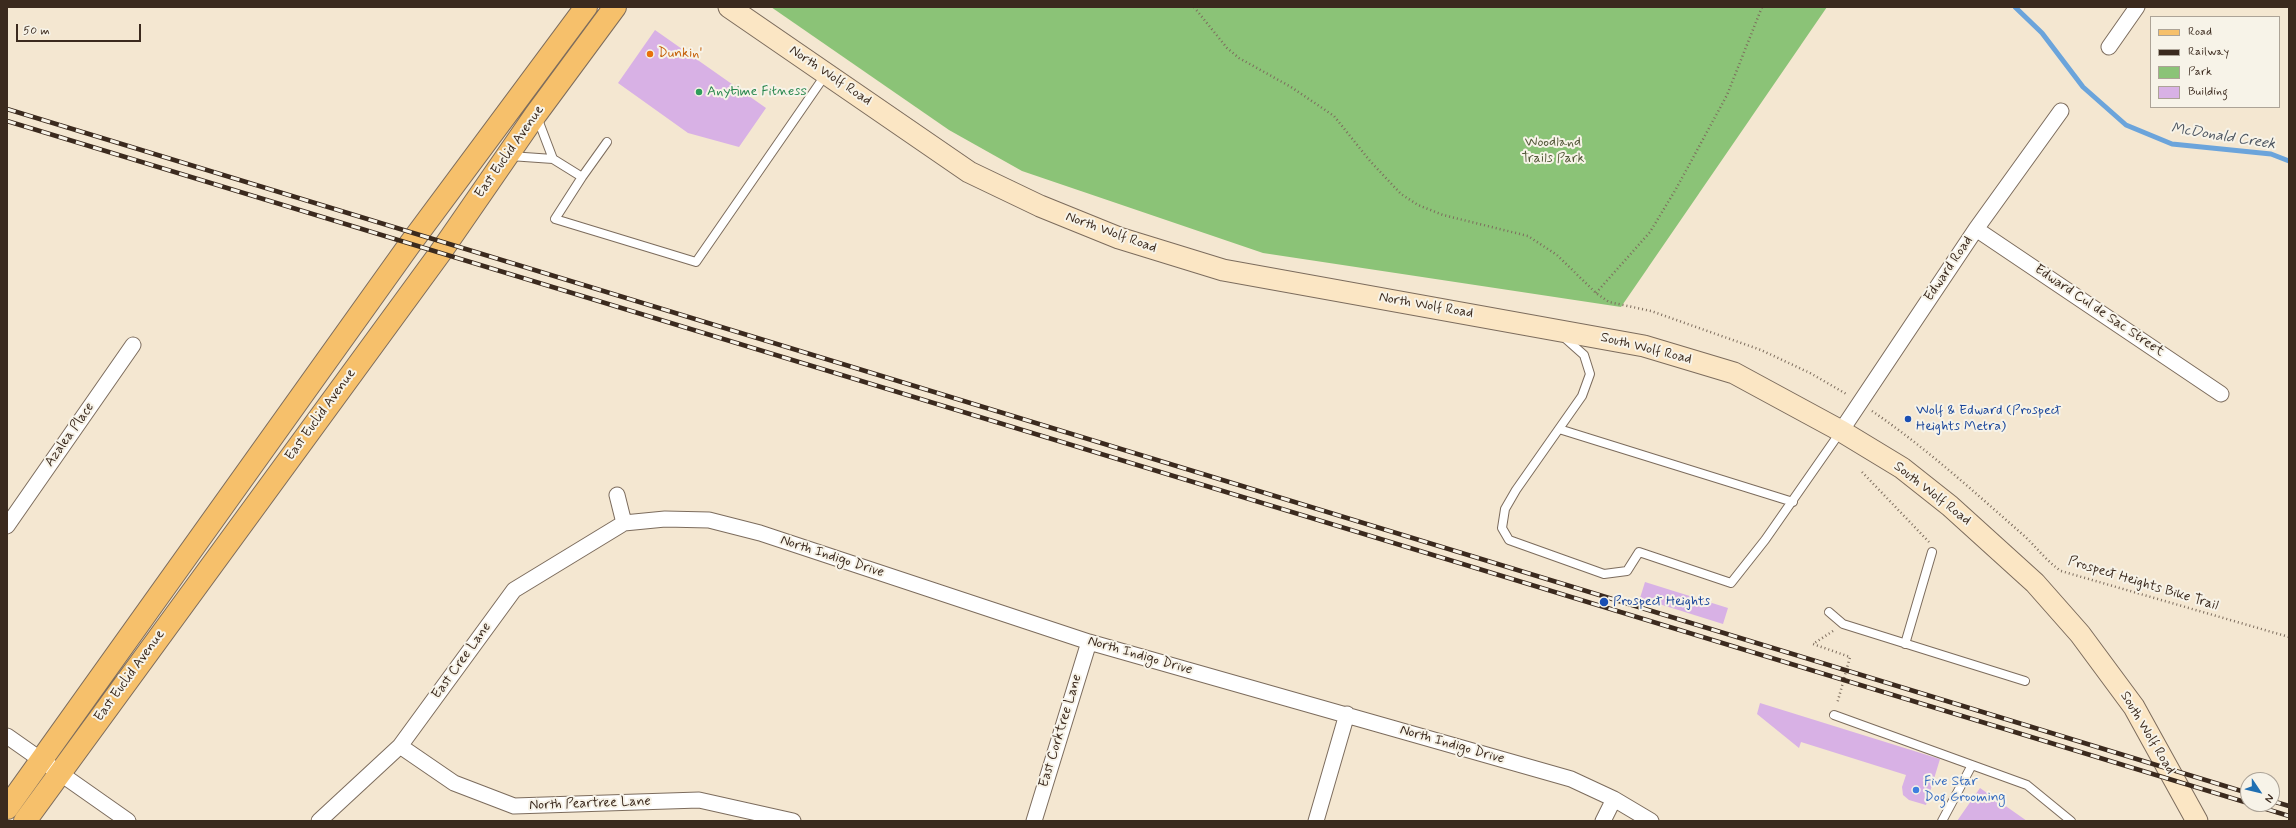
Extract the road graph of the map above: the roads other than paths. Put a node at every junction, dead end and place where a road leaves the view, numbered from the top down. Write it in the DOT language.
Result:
graph roads {
  1 [pos="586,7"];
  2 [pos="615,7"];
  3 [pos="729,7"];
  4 [pos="2137,7"];
  5 [pos="2109,47"];
  6 [pos="826,73"];
  7 [pos="2061,111"];
  8 [pos="536,114"];
  9 [pos="607,142"];
  10 [pos="507,156"];
  11 [pos="553,159"];
  12 [pos="582,177"];
  13 [pos="1976,229"];
  14 [pos="1546,328"];
  15 [pos="133,345"];
  16 [pos="2222,394"];
  17 [pos="1559,429"];
  18 [pos="1841,431"];
  19 [pos="617,496"];
  20 [pos="1793,502"];
  21 [pos="624,523"];
  22 [pos="7,526"];
  23 [pos="1932,552"];
  24 [pos="1829,612"];
  25 [pos="1089,642"];
  26 [pos="1905,644"];
  27 [pos="2025,681"];
  28 [pos="1347,714"];
  29 [pos="1834,714"];
  30 [pos="7,736"];
  31 [pos="400,746"];
  32 [pos="41,760"];
  33 [pos="1972,765"];
  34 [pos="59,773"];
  35 [pos="1614,799"];
  36 [pos="7,808"];
  37 [pos="25,821"];
  38 [pos="128,821"];
  39 [pos="319,821"];
  40 [pos="794,821"];
  41 [pos="1034,821"];
  42 [pos="1316,821"];
  43 [pos="1604,821"];
  44 [pos="1651,821"];
  45 [pos="1942,821"];
  46 [pos="2071,821"];
  47 [pos="2197,821"];
  1 -- 32 [label="main road, East Euclid Avenue"];
  2 -- 8 [label="main road, East Euclid Avenue"];
  3 -- 6 [label="main road, North Wolf Road"];
  4 -- 5 [label="street"];
  6 -- 12 [label="lane"];
  6 -- 14 [label="main road, North Wolf Road"];
  7 -- 13 [label="street, Edward Road"];
  8 -- 10 [label="main road, East Euclid Avenue"];
  8 -- 11 [label="lane"];
  9 -- 12 [label="lane"];
  10 -- 11 [label="lane"];
  10 -- 34 [label="main road, East Euclid Avenue"];
  11 -- 12 [label="lane"];
  13 -- 16 [label="street, Edward Cul de Sac Street"];
  13 -- 18 [label="street, Edward Road"];
  14 -- 17 [label="lane"];
  14 -- 18 [label="main road, South Wolf Road"];
  15 -- 22 [label="street, Azalea Place"];
  17 -- 20 [label="lane"];
  17 -- 20 [label="lane"];
  18 -- 20 [label="lane"];
  18 -- 47 [label="main road, South Wolf Road"];
  19 -- 21 [label="street"];
  21 -- 25 [label="street, North Indigo Drive"];
  21 -- 31 [label="street, East Cree Lane"];
  23 -- 26 [label="lane"];
  24 -- 26 [label="lane"];
  25 -- 28 [label="street, North Indigo Drive"];
  25 -- 41 [label="street, East Corktree Lane"];
  26 -- 27 [label="lane"];
  28 -- 35 [label="street, North Indigo Drive"];
  28 -- 42 [label="street"];
  29 -- 33 [label="lane"];
  30 -- 32 [label="street"];
  31 -- 39 [label="street, East Cree Lane"];
  31 -- 40 [label="street, North Peartree Lane"];
  32 -- 34 [label="street"];
  32 -- 36 [label="main road, East Euclid Avenue"];
  33 -- 45 [label="lane"];
  33 -- 46 [label="lane"];
  34 -- 37 [label="main road, East Euclid Avenue"];
  34 -- 38 [label="street"];
  35 -- 43 [label="street"];
  35 -- 44 [label="street, North Indigo Drive"];
}
